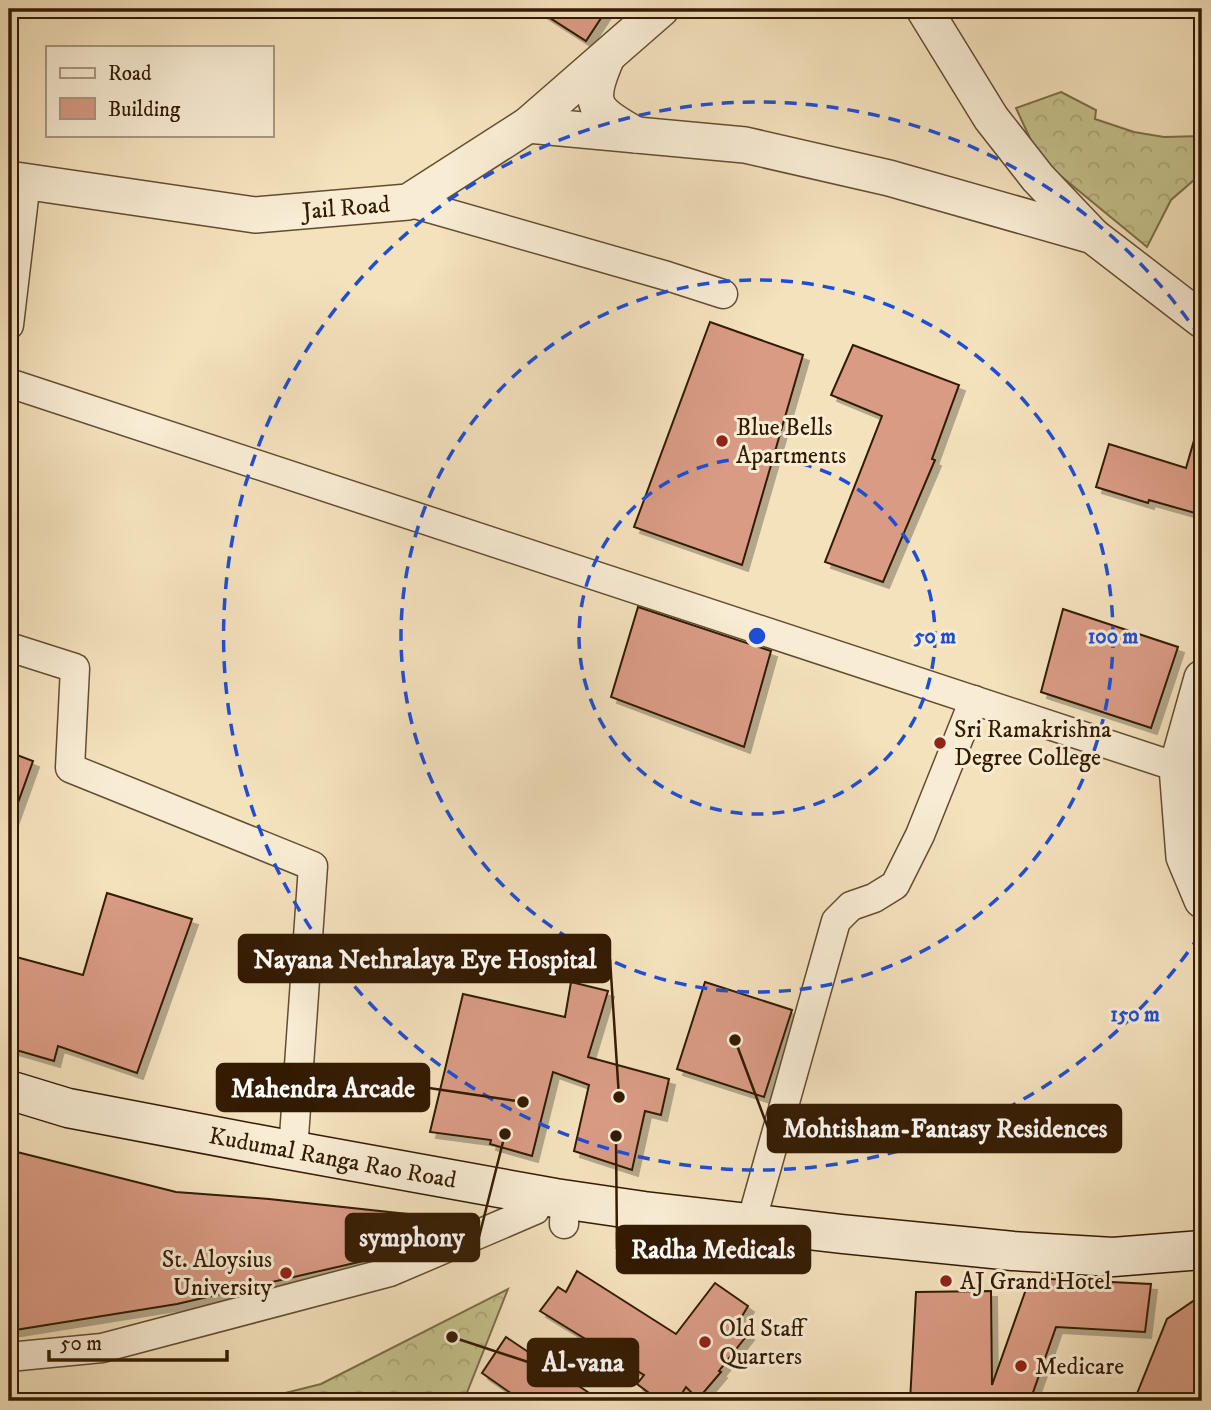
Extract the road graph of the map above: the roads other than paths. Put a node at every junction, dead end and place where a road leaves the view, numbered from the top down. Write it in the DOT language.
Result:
graph roads {
  1 [pos="661,9"];
  2 [pos="924,9"];
  3 [pos="607,57"];
  4 [pos="528,125"];
  5 [pos="636,135"];
  6 [pos="17,180"];
  7 [pos="408,202"];
  8 [pos="1093,236"];
  9 [pos="723,294"];
  10 [pos="1202,320"];
  11 [pos="9,325"];
  12 [pos="9,383"];
  13 [pos="12,645"];
  14 [pos="1202,678"];
  15 [pos="974,700"];
  16 [pos="1177,767"];
  17 [pos="1202,900"];
  18 [pos="9,1090"];
  19 [pos="293,1151"];
  20 [pos="556,1206"];
  21 [pos="751,1223"];
  22 [pos="1202,1250"];
  23 [pos="9,1357"];
  1 -- 3 [label="street, Jail Road"];
  2 -- 8 [label="street"];
  3 -- 4 [label="street, Jail Road"];
  3 -- 5 [label="street"];
  4 -- 5 [label="street"];
  4 -- 7 [label="street, Jail Road"];
  5 -- 8 [label="street"];
  6 -- 7 [label="street, Jail Road"];
  6 -- 11 [label="street"];
  7 -- 9 [label="street"];
  8 -- 10 [label="street"];
  12 -- 15 [label="street"];
  13 -- 19 [label="street"];
  14 -- 16 [label="street"];
  15 -- 16 [label="street"];
  15 -- 21 [label="street"];
  16 -- 17 [label="street"];
  18 -- 19 [label="main road, Kudumal Ranga Rao Road"];
  19 -- 20 [label="main road, Kudumal Ranga Rao Road"];
  20 -- 21 [label="main road, Kudumal Ranga Rao Road"];
  20 -- 23 [label="street"];
  21 -- 22 [label="main road, Kudumal Ranga Rao Road"];
}
